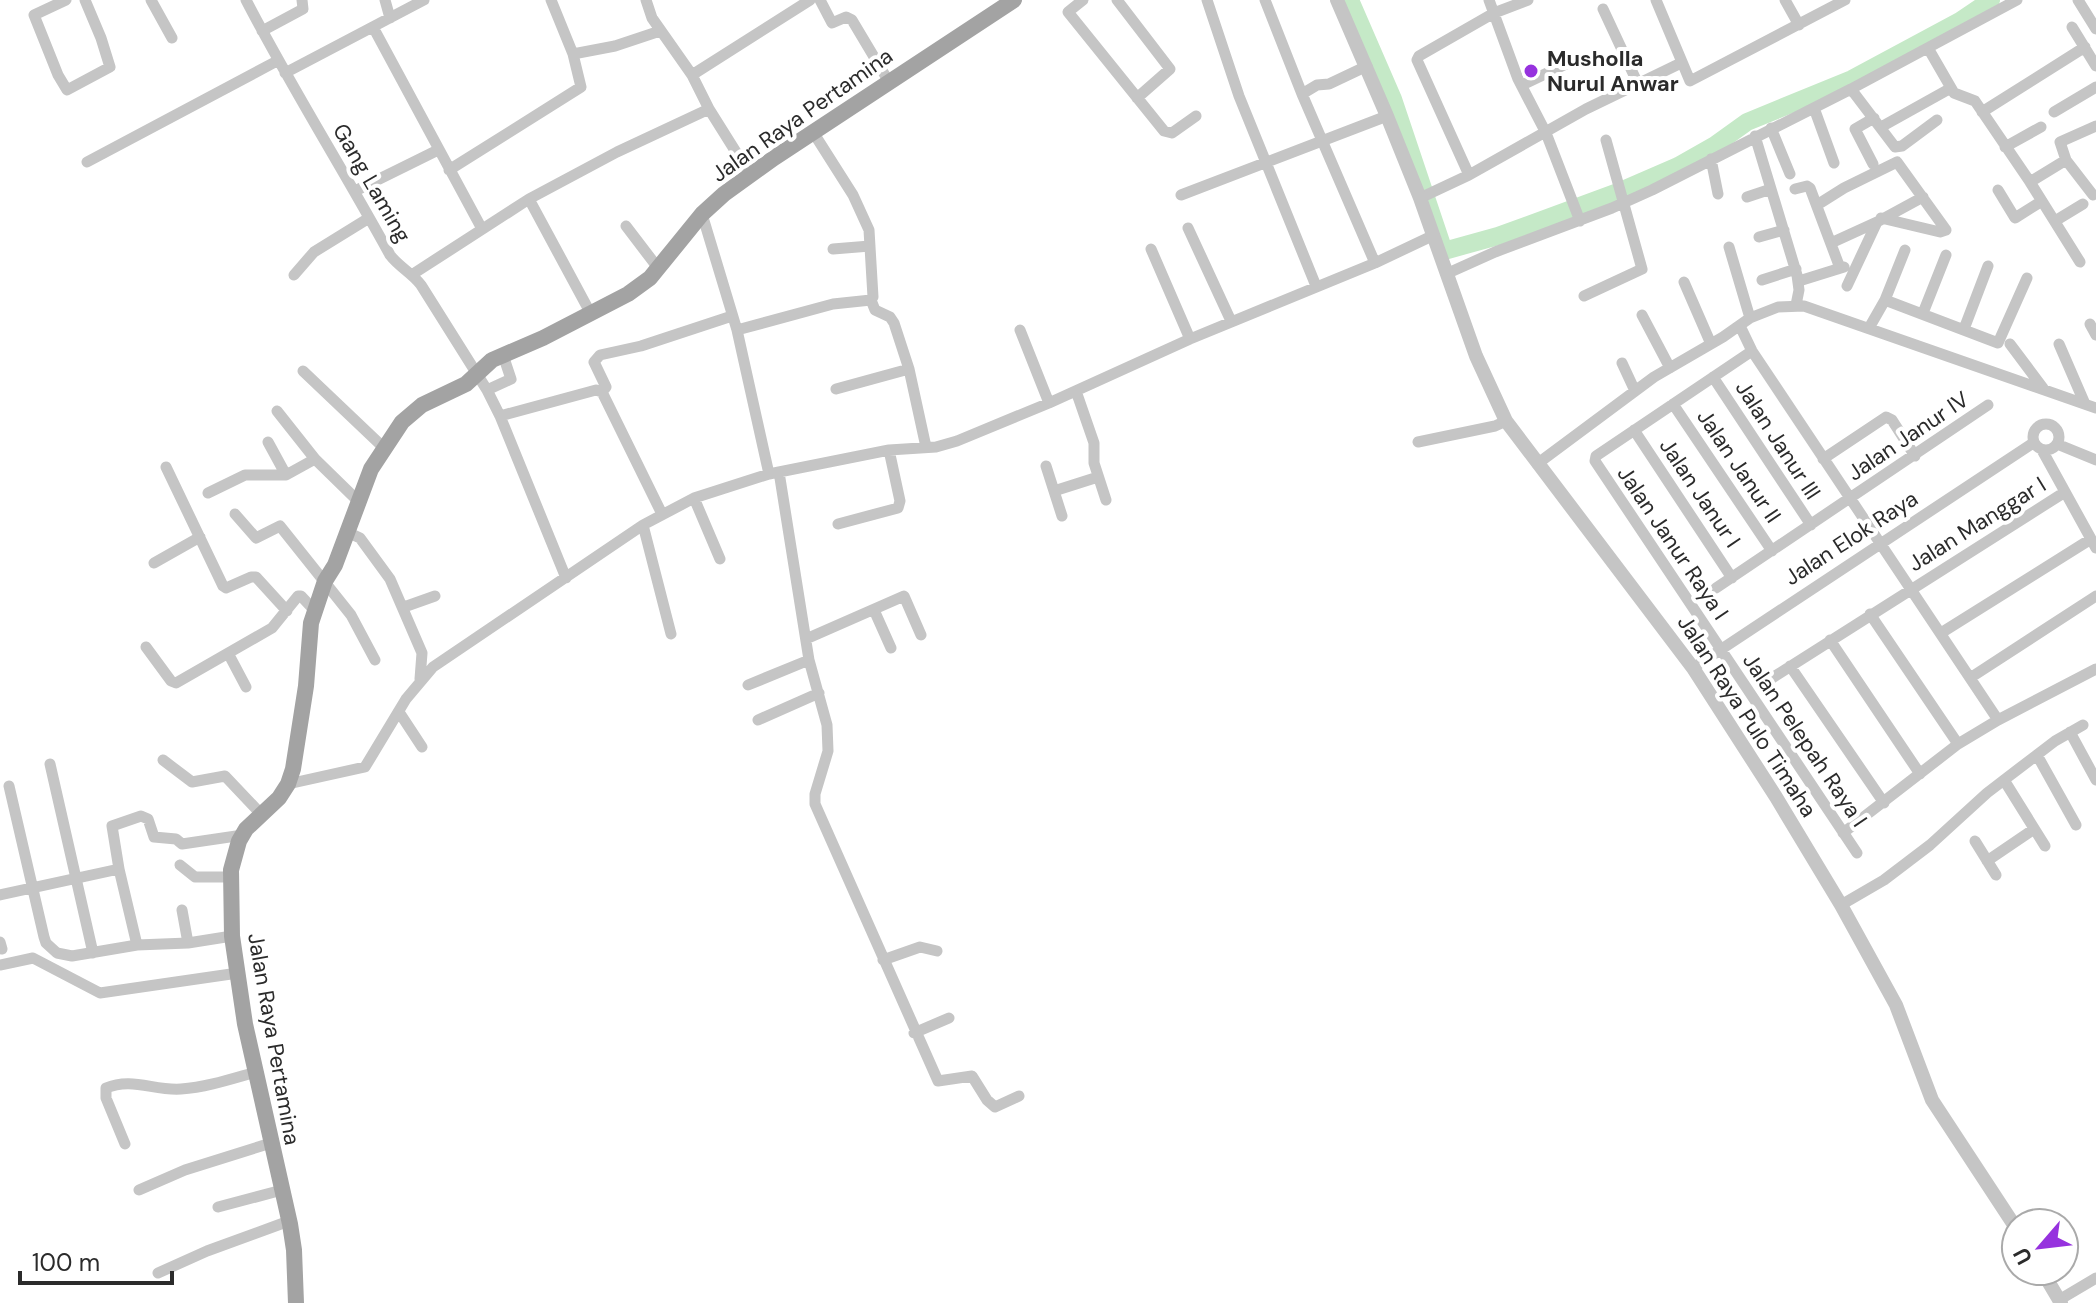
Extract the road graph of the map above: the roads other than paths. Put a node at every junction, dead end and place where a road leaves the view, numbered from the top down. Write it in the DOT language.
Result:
graph roads {
  1 [pos="66,0"];
  2 [pos="85,0"];
  3 [pos="151,0"];
  4 [pos="246,0"];
  5 [pos="302,0"];
  6 [pos="385,0"];
  7 [pos="424,0"];
  8 [pos="551,0"];
  9 [pos="646,0"];
  10 [pos="810,0"];
  11 [pos="820,0"];
  12 [pos="1014,0"];
  13 [pos="1083,0"];
  14 [pos="1117,0"];
  15 [pos="1207,0"];
  16 [pos="1265,0"];
  17 [pos="1337,0"];
  18 [pos="1489,0"];
  19 [pos="1528,0"];
  20 [pos="1656,0"];
  21 [pos="1785,0"];
  22 [pos="1845,0"];
  23 [pos="2017,0"];
  24 [pos="2078,0"];
  25 [pos="1603,9"];
  26 [pos="1494,13"];
  27 [pos="390,18"];
  28 [pos="1799,25"];
  29 [pos="373,27"];
  30 [pos="2072,27"];
  31 [pos="2096,29"];
  32 [pos="262,31"];
  33 [pos="660,31"];
  34 [pos="172,38"];
  35 [pos="2085,47"];
  36 [pos="1928,48"];
  37 [pos="573,54"];
  38 [pos="277,61"];
  39 [pos="1681,63"];
  40 [pos="1566,64"];
  41 [pos="1367,66"];
  42 [pos="2096,66"];
  43 [pos="285,73"];
  44 [pos="692,75"];
  45 [pos="889,82"];
  46 [pos="1638,84"];
  47 [pos="1522,85"];
  48 [pos="1951,88"];
  49 [pos="1851,89"];
  50 [pos="2096,90"];
  51 [pos="1302,94"];
  52 [pos="1137,98"];
  53 [pos="1814,108"];
  54 [pos="709,109"];
  55 [pos="1982,112"];
  56 [pos="2054,112"];
  57 [pos="1196,116"];
  58 [pos="1387,116"];
  59 [pos="1937,120"];
  60 [pos="1878,122"];
  61 [pos="2096,126"];
  62 [pos="2041,127"];
  63 [pos="1771,128"];
  64 [pos="813,132"];
  65 [pos="1546,133"];
  66 [pos="1755,136"];
  67 [pos="1323,140"];
  68 [pos="1606,140"];
  69 [pos="2005,147"];
  70 [pos="438,150"];
  71 [pos="1711,159"];
  72 [pos="2066,160"];
  73 [pos="1267,161"];
  74 [pos="87,162"];
  75 [pos="1834,163"];
  76 [pos="1873,164"];
  77 [pos="449,170"];
  78 [pos="1790,174"];
  79 [pos="1469,175"];
  80 [pos="751,176"];
  81 [pos="2030,182"];
  82 [pos="1771,189"];
  83 [pos="1795,189"];
  84 [pos="1998,190"];
  85 [pos="355,191"];
  86 [pos="1718,194"];
  87 [pos="1181,195"];
  88 [pos="1427,196"];
  89 [pos="1623,196"];
  90 [pos="1747,197"];
  91 [pos="1923,197"];
  92 [pos="529,199"];
  93 [pos="2042,201"];
  94 [pos="1817,205"];
  95 [pos="1577,213"];
  96 [pos="702,214"];
  97 [pos="369,218"];
  98 [pos="1879,220"];
  99 [pos="2055,221"];
  100 [pos="626,226"];
  101 [pos="1188,228"];
  102 [pos="482,229"];
  103 [pos="1784,230"];
  104 [pos="1432,236"];
  105 [pos="1759,237"];
  106 [pos="1831,243"];
  107 [pos="870,246"];
  108 [pos="1729,247"];
  109 [pos="833,249"];
  110 [pos="1151,249"];
  111 [pos="1905,250"];
  112 [pos="1946,255"];
  113 [pos="1856,262"];
  114 [pos="2080,262"];
  115 [pos="1375,263"];
  116 [pos="1988,266"];
  117 [pos="658,268"];
  118 [pos="1840,268"];
  119 [pos="1449,273"];
  120 [pos="413,274"];
  121 [pos="294,275"];
  122 [pos="1797,275"];
  123 [pos="2027,278"];
  124 [pos="1762,280"];
  125 [pos="1684,282"];
  126 [pos="1316,286"];
  127 [pos="1847,286"];
  128 [pos="1584,296"];
  129 [pos="871,300"];
  130 [pos="1885,300"];
  131 [pos="1796,305"];
  132 [pos="1923,313"];
  133 [pos="591,314"];
  134 [pos="1642,315"];
  135 [pos="732,316"];
  136 [pos="1750,318"];
  137 [pos="1231,321"];
  138 [pos="1740,326"];
  139 [pos="1869,328"];
  140 [pos="1964,329"];
  141 [pos="737,330"];
  142 [pos="1020,330"];
  143 [pos="1190,339"];
  144 [pos="1711,344"];
  145 [pos="2010,344"];
  146 [pos="2059,344"];
  147 [pos="1752,351"];
  148 [pos="503,355"];
  149 [pos="1622,363"];
  150 [pos="1670,368"];
  151 [pos="909,369"];
  152 [pos="303,371"];
  153 [pos="476,376"];
  154 [pos="1713,377"];
  155 [pos="836,389"];
  156 [pos="487,390"];
  157 [pos="2044,390"];
  158 [pos="1076,391"];
  159 [pos="1635,391"];
  160 [pos="602,392"];
  161 [pos="1049,403"];
  162 [pos="1673,404"];
  163 [pos="1988,405"];
  164 [pos="2091,406"];
  165 [pos="277,411"];
  166 [pos="500,416"];
  167 [pos="1506,421"];
  168 [pos="1634,430"];
  169 [pos="268,442"];
  170 [pos="1418,442"];
  171 [pos="2057,444"];
  172 [pos="926,447"];
  173 [pos="2038,447"];
  174 [pos="384,448"];
  175 [pos="889,450"];
  176 [pos="1915,456"];
  177 [pos="1544,458"];
  178 [pos="315,459"];
  179 [pos="1823,459"];
  180 [pos="2096,460"];
  181 [pos="1046,466"];
  182 [pos="166,467"];
  183 [pos="774,473"];
  184 [pos="286,475"];
  185 [pos="1098,477"];
  186 [pos="1054,491"];
  187 [pos="2065,492"];
  188 [pos="208,493"];
  189 [pos="694,498"];
  190 [pos="1850,499"];
  191 [pos="1106,500"];
  192 [pos="358,501"];
  193 [pos="235,514"];
  194 [pos="662,514"];
  195 [pos="1062,516"];
  196 [pos="838,524"];
  197 [pos="643,525"];
  198 [pos="1811,525"];
  199 [pos="347,532"];
  200 [pos="200,537"];
  201 [pos="2094,543"];
  202 [pos="1879,544"];
  203 [pos="1772,551"];
  204 [pos="720,559"];
  205 [pos="154,563"];
  206 [pos="566,578"];
  207 [pos="1732,578"];
  208 [pos="325,581"];
  209 [pos="1716,588"];
  210 [pos="1909,589"];
  211 [pos="435,596"];
  212 [pos="2096,596"];
  213 [pos="404,607"];
  214 [pos="874,610"];
  215 [pos="287,611"];
  216 [pos="315,611"];
  217 [pos="1870,614"];
  218 [pos="1941,633"];
  219 [pos="671,634"];
  220 [pos="921,635"];
  221 [pos="806,639"];
  222 [pos="1830,640"];
  223 [pos="146,647"];
  224 [pos="891,648"];
  225 [pos="1715,652"];
  226 [pos="228,653"];
  227 [pos="375,660"];
  228 [pos="809,660"];
  229 [pos="1696,666"];
  230 [pos="1790,666"];
  231 [pos="2096,669"];
  232 [pos="1772,678"];
  233 [pos="1970,678"];
  234 [pos="419,681"];
  235 [pos="748,685"];
  236 [pos="246,687"];
  237 [pos="819,693"];
  238 [pos="399,712"];
  239 [pos="758,720"];
  240 [pos="1998,720"];
  241 [pos="2083,725"];
  242 [pos="2070,732"];
  243 [pos="1958,744"];
  244 [pos="422,747"];
  245 [pos="2037,755"];
  246 [pos="163,760"];
  247 [pos="50,764"];
  248 [pos="1920,774"];
  249 [pos="2004,780"];
  250 [pos="2096,780"];
  251 [pos="288,784"];
  252 [pos="9,786"];
  253 [pos="1884,803"];
  254 [pos="261,814"];
  255 [pos="2076,825"];
  256 [pos="2034,829"];
  257 [pos="1843,833"];
  258 [pos="243,835"];
  259 [pos="1975,841"];
  260 [pos="2045,846"];
  261 [pos="1857,853"];
  262 [pos="1987,861"];
  263 [pos="180,865"];
  264 [pos="119,869"];
  265 [pos="1996,875"];
  266 [pos="231,877"];
  267 [pos="77,880"];
  268 [pos="33,889"];
  269 [pos="0,895"];
  270 [pos="1845,903"];
  271 [pos="182,910"];
  272 [pos="232,936"];
  273 [pos="188,943"];
  274 [pos="137,945"];
  275 [pos="937,951"];
  276 [pos="93,953"];
  277 [pos="883,960"];
  278 [pos="0,965"];
  279 [pos="238,973"];
  280 [pos="949,1018"];
  281 [pos="914,1033"];
  282 [pos="256,1072"];
  283 [pos="1019,1096"];
  284 [pos="271,1143"];
  285 [pos="125,1144"];
  286 [pos="139,1190"];
  287 [pos="282,1190"];
  288 [pos="218,1207"];
  289 [pos="2002,1207"];
  290 [pos="289,1221"];
  291 [pos="158,1273"];
  292 [pos="2096,1278"];
  293 [pos="2066,1297"];
  294 [pos="296,1303"];
  1 -- 2 [label="street"];
  3 -- 34 [label="street"];
  4 -- 32 [label="street, Gang Laming"];
  5 -- 32 [label="street"];
  6 -- 27 [label="street"];
  7 -- 27 [label="street"];
  8 -- 37 [label="street"];
  9 -- 33 [label="street"];
  10 -- 44 [label="street"];
  11 -- 45 [label="street"];
  12 -- 45 [label="main road, Jalan Raya Pertamina"];
  13 -- 52 [label="street"];
  14 -- 52 [label="street"];
  15 -- 73 [label="street"];
  16 -- 51 [label="street"];
  17 -- 41 [label="street, Jalan Raya Pulo Timaha"];
  18 -- 26 [label="street"];
  19 -- 26 [label="street"];
  20 -- 39 [label="street"];
  21 -- 28 [label="street"];
  22 -- 28 [label="street"];
  23 -- 36 [label="street"];
  24 -- 31 [label="street"];
  25 -- 46 [label="street"];
  26 -- 47 [label="street"];
  26 -- 79 [label="street"];
  27 -- 29 [label="street"];
  28 -- 39 [label="street"];
  29 -- 43 [label="street"];
  29 -- 70 [label="street"];
  30 -- 35 [label="street"];
  32 -- 38 [label="street, Gang Laming"];
  33 -- 37 [label="street"];
  33 -- 44 [label="street"];
  35 -- 42 [label="street"];
  35 -- 55 [label="street"];
  36 -- 48 [label="street"];
  36 -- 49 [label="street"];
  37 -- 77 [label="street"];
  38 -- 43 [label="street, Gang Laming"];
  38 -- 74 [label="street"];
  39 -- 46 [label="street"];
  40 -- 47 [label="street"];
  41 -- 51 [label="street"];
  41 -- 58 [label="street, Jalan Raya Pulo Timaha"];
  43 -- 85 [label="street, Gang Laming"];
  44 -- 54 [label="street"];
  45 -- 64 [label="main road, Jalan Raya Pertamina"];
  46 -- 65 [label="street"];
  47 -- 65 [label="street"];
  48 -- 55 [label="street"];
  48 -- 60 [label="street"];
  49 -- 53 [label="street"];
  49 -- 60 [label="street"];
  50 -- 56 [label="street"];
  51 -- 67 [label="street"];
  52 -- 57 [label="street"];
  53 -- 63 [label="street"];
  53 -- 75 [label="street"];
  54 -- 80 [label="street"];
  54 -- 92 [label="street"];
  55 -- 69 [label="street"];
  58 -- 67 [label="street"];
  58 -- 88 [label="street, Jalan Raya Pulo Timaha"];
  59 -- 60 [label="street"];
  60 -- 76 [label="street"];
  61 -- 72 [label="street"];
  62 -- 69 [label="street"];
  63 -- 66 [label="street"];
  63 -- 78 [label="street"];
  64 -- 80 [label="main road, Jalan Raya Pertamina"];
  64 -- 107 [label="street"];
  65 -- 79 [label="street"];
  65 -- 95 [label="street"];
  66 -- 71 [label="street"];
  66 -- 82 [label="street"];
  67 -- 73 [label="street"];
  67 -- 115 [label="street"];
  68 -- 89 [label="street"];
  69 -- 81 [label="street"];
  70 -- 77 [label="street"];
  70 -- 85 [label="street"];
  71 -- 86 [label="street"];
  71 -- 89 [label="street"];
  72 -- 81 [label="street"];
  72 -- 99 [label="street"];
  73 -- 87 [label="street"];
  73 -- 126 [label="street"];
  77 -- 102 [label="street"];
  79 -- 88 [label="street"];
  80 -- 96 [label="main road, Jalan Raya Pertamina"];
  81 -- 93 [label="street"];
  82 -- 90 [label="street"];
  82 -- 103 [label="street"];
  83 -- 94 [label="street"];
  84 -- 93 [label="street"];
  85 -- 97 [label="street, Gang Laming"];
  88 -- 104 [label="street, Jalan Raya Pulo Timaha"];
  89 -- 95 [label="street"];
  89 -- 128 [label="street"];
  91 -- 94 [label="street"];
  91 -- 98 [label="street"];
  91 -- 98 [label="street"];
  92 -- 102 [label="street"];
  92 -- 133 [label="street"];
  93 -- 99 [label="street"];
  94 -- 106 [label="street"];
  95 -- 119 [label="street"];
  96 -- 117 [label="main road, Jalan Raya Pertamina"];
  96 -- 135 [label="street"];
  97 -- 120 [label="street, Gang Laming"];
  97 -- 121 [label="street"];
  98 -- 106 [label="street"];
  98 -- 113 [label="street"];
  99 -- 114 [label="street"];
  100 -- 117 [label="street"];
  101 -- 137 [label="street"];
  102 -- 120 [label="street"];
  103 -- 105 [label="street"];
  103 -- 122 [label="street"];
  104 -- 115 [label="street"];
  104 -- 119 [label="street, Jalan Raya Pulo Timaha"];
  106 -- 118 [label="street"];
  107 -- 109 [label="street"];
  107 -- 129 [label="street"];
  108 -- 136 [label="street"];
  110 -- 143 [label="street"];
  111 -- 130 [label="street"];
  112 -- 132 [label="street"];
  113 -- 118 [label="street"];
  113 -- 127 [label="street"];
  115 -- 126 [label="street"];
  116 -- 140 [label="street"];
  117 -- 133 [label="main road, Jalan Raya Pertamina"];
  118 -- 122 [label="street"];
  119 -- 167 [label="street, Jalan Raya Pulo Timaha"];
  120 -- 153 [label="street, Gang Laming"];
  122 -- 124 [label="street"];
  122 -- 131 [label="street"];
  123 -- 140 [label="street"];
  125 -- 144 [label="street"];
  126 -- 137 [label="street"];
  129 -- 141 [label="street"];
  129 -- 151 [label="street"];
  130 -- 132 [label="street"];
  130 -- 139 [label="street"];
  131 -- 136 [label="street"];
  131 -- 139 [label="street"];
  132 -- 140 [label="street"];
  133 -- 148 [label="main road, Jalan Raya Pertamina"];
  134 -- 150 [label="street"];
  135 -- 141 [label="street"];
  135 -- 160 [label="street"];
  136 -- 138 [label="street"];
  137 -- 143 [label="street"];
  138 -- 144 [label="street"];
  138 -- 147 [label="street"];
  139 -- 157 [label="street"];
  141 -- 183 [label="street"];
  142 -- 161 [label="street"];
  143 -- 158 [label="street"];
  144 -- 150 [label="street"];
  145 -- 157 [label="street"];
  146 -- 164 [label="street"];
  147 -- 154 [label="street, Jalan Janur Raya I"];
  147 -- 179 [label="street"];
  148 -- 153 [label="main road, Jalan Raya Pertamina"];
  148 -- 156 [label="street"];
  149 -- 159 [label="street"];
  150 -- 159 [label="street"];
  151 -- 155 [label="street"];
  151 -- 172 [label="street"];
  152 -- 174 [label="street"];
  153 -- 156 [label="street, Gang Laming"];
  153 -- 174 [label="main road, Jalan Raya Pertamina"];
  154 -- 162 [label="street, Jalan Janur Raya I"];
  154 -- 198 [label="street, Jalan Janur III"];
  156 -- 166 [label="street, Gang Laming"];
  157 -- 164 [label="street"];
  158 -- 161 [label="street"];
  158 -- 185 [label="street"];
  159 -- 177 [label="street"];
  160 -- 166 [label="street"];
  160 -- 194 [label="street"];
  161 -- 172 [label="street"];
  162 -- 168 [label="street, Jalan Janur Raya I"];
  162 -- 203 [label="street, Jalan Janur II"];
  163 -- 176 [label="street, Jalan Janur IV"];
  165 -- 178 [label="street"];
  166 -- 206 [label="street, Gang Laming"];
  167 -- 170 [label="street"];
  167 -- 177 [label="street, Jalan Raya Pulo Timaha"];
  168 -- 207 [label="street, Jalan Janur I"];
  168 -- 225 [label="street, Jalan Janur Raya I"];
  169 -- 184 [label="street"];
  171 -- 173 [label="street"];
  171 -- 173 [label="street"];
  171 -- 180 [label="street"];
  172 -- 175 [label="street"];
  173 -- 187 [label="street"];
  173 -- 202 [label="street, Jalan Elok Raya"];
  174 -- 192 [label="main road, Jalan Raya Pertamina"];
  175 -- 183 [label="street"];
  175 -- 196 [label="street"];
  176 -- 179 [label="street"];
  176 -- 190 [label="street, Jalan Janur IV"];
  177 -- 229 [label="street, Jalan Raya Pulo Timaha"];
  178 -- 184 [label="street"];
  178 -- 192 [label="street"];
  179 -- 190 [label="street"];
  181 -- 186 [label="street"];
  182 -- 200 [label="street"];
  183 -- 189 [label="street"];
  183 -- 221 [label="street"];
  184 -- 188 [label="street"];
  185 -- 186 [label="street"];
  185 -- 191 [label="street"];
  186 -- 195 [label="street"];
  187 -- 201 [label="street"];
  187 -- 210 [label="street, Jalan Manggar I"];
  189 -- 194 [label="street"];
  189 -- 204 [label="street"];
  190 -- 198 [label="street, Jalan Janur IV"];
  190 -- 202 [label="street"];
  192 -- 199 [label="main road, Jalan Raya Pertamina"];
  193 -- 208 [label="street"];
  194 -- 197 [label="street"];
  197 -- 206 [label="street"];
  197 -- 219 [label="street"];
  198 -- 203 [label="street, Jalan Janur IV"];
  199 -- 208 [label="main road, Jalan Raya Pertamina"];
  199 -- 213 [label="street"];
  200 -- 205 [label="street"];
  200 -- 215 [label="street"];
  201 -- 218 [label="street"];
  202 -- 210 [label="street"];
  202 -- 225 [label="street, Jalan Elok Raya"];
  203 -- 207 [label="street, Jalan Janur IV"];
  206 -- 234 [label="street"];
  207 -- 209 [label="street, Jalan Janur IV"];
  208 -- 216 [label="main road, Jalan Raya Pertamina"];
  208 -- 227 [label="street"];
  210 -- 217 [label="street, Jalan Manggar I"];
  210 -- 218 [label="street"];
  211 -- 213 [label="street"];
  212 -- 233 [label="street"];
  213 -- 234 [label="street"];
  214 -- 220 [label="street"];
  214 -- 221 [label="street"];
  214 -- 224 [label="street"];
  215 -- 216 [label="street"];
  215 -- 226 [label="street"];
  216 -- 251 [label="main road, Jalan Raya Pertamina"];
  217 -- 222 [label="street, Jalan Manggar I"];
  217 -- 243 [label="street"];
  218 -- 233 [label="street"];
  221 -- 228 [label="street"];
  222 -- 230 [label="street, Jalan Manggar I"];
  222 -- 248 [label="street"];
  223 -- 226 [label="street"];
  225 -- 229 [label="street, Jalan Elok Raya"];
  225 -- 257 [label="street, Jalan Pelepah Raya I"];
  226 -- 236 [label="street"];
  228 -- 235 [label="street"];
  228 -- 237 [label="street"];
  229 -- 270 [label="street, Jalan Raya Pulo Timaha"];
  230 -- 232 [label="street, Jalan Manggar I"];
  230 -- 253 [label="street"];
  231 -- 240 [label="street"];
  233 -- 240 [label="street"];
  234 -- 238 [label="street"];
  237 -- 239 [label="street"];
  237 -- 277 [label="street"];
  238 -- 244 [label="street"];
  238 -- 251 [label="street"];
  240 -- 243 [label="street"];
  241 -- 242 [label="street"];
  242 -- 245 [label="street"];
  242 -- 250 [label="street"];
  243 -- 248 [label="street"];
  245 -- 249 [label="street"];
  245 -- 255 [label="street"];
  246 -- 254 [label="street"];
  247 -- 267 [label="street"];
  248 -- 253 [label="street"];
  249 -- 256 [label="street"];
  249 -- 270 [label="street"];
  251 -- 254 [label="main road, Jalan Raya Pertamina"];
  252 -- 268 [label="street"];
  253 -- 257 [label="street"];
  254 -- 258 [label="main road, Jalan Raya Pertamina"];
  256 -- 260 [label="street"];
  256 -- 262 [label="street"];
  257 -- 261 [label="street, Jalan Pelepah Raya I"];
  258 -- 264 [label="street"];
  258 -- 266 [label="main road, Jalan Raya Pertamina"];
  259 -- 262 [label="street"];
  262 -- 265 [label="street"];
  263 -- 266 [label="street"];
  264 -- 267 [label="street"];
  264 -- 274 [label="street"];
  266 -- 272 [label="main road, Jalan Raya Pertamina"];
  267 -- 268 [label="street"];
  267 -- 276 [label="street"];
  268 -- 269 [label="street"];
  268 -- 276 [label="street"];
  270 -- 289 [label="street, Jalan Raya Pulo Timaha"];
  271 -- 273 [label="street"];
  272 -- 273 [label="street"];
  272 -- 279 [label="main road, Jalan Raya Pertamina"];
  273 -- 274 [label="street"];
  274 -- 276 [label="street"];
  275 -- 277 [label="street"];
  277 -- 281 [label="street"];
  278 -- 279 [label="street"];
  279 -- 282 [label="main road, Jalan Raya Pertamina"];
  280 -- 281 [label="street"];
  281 -- 283 [label="street"];
  282 -- 284 [label="main road, Jalan Raya Pertamina"];
  282 -- 285 [label="street"];
  284 -- 286 [label="street"];
  284 -- 287 [label="main road, Jalan Raya Pertamina"];
  287 -- 288 [label="street"];
  287 -- 290 [label="main road, Jalan Raya Pertamina"];
  290 -- 291 [label="street"];
  290 -- 294 [label="main road, Jalan Raya Pertamina"];
  292 -- 293 [label="street"];
}
